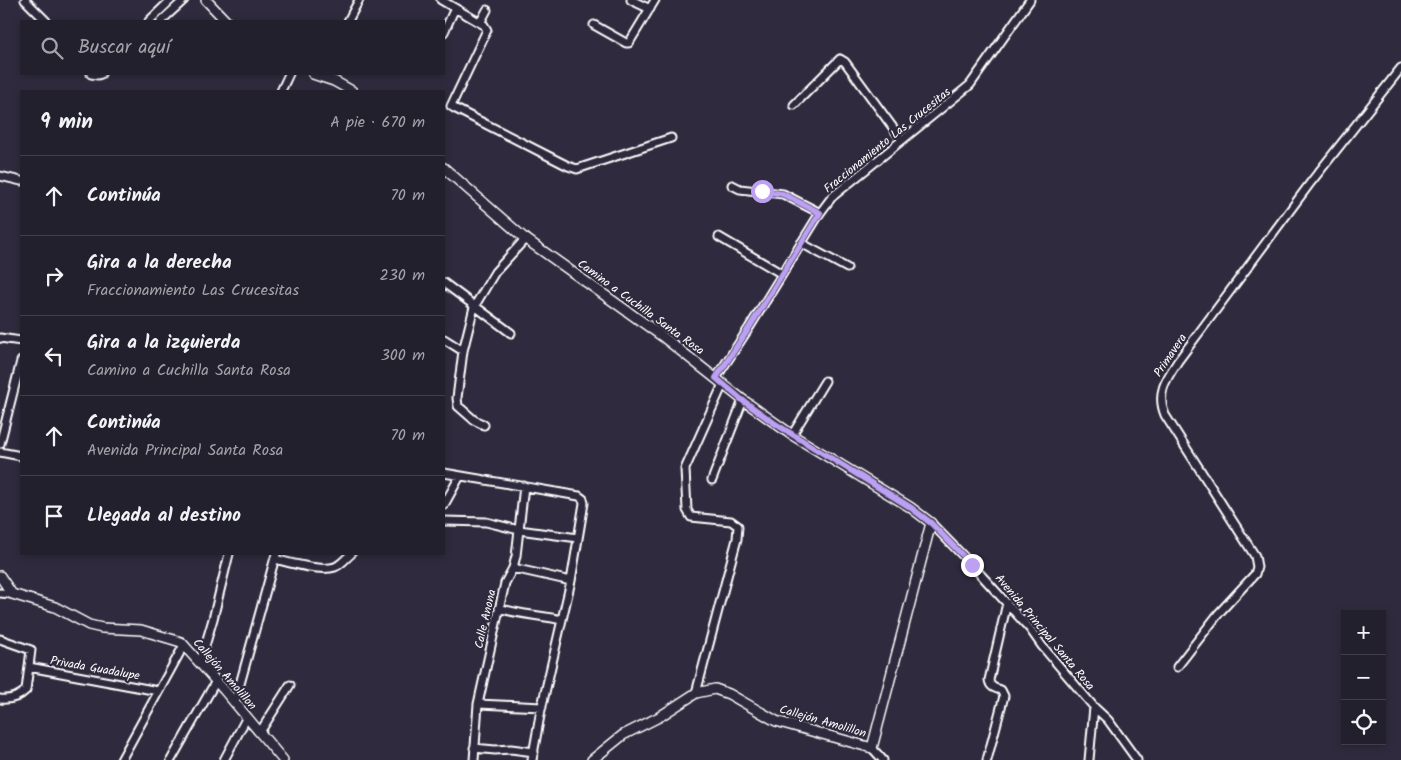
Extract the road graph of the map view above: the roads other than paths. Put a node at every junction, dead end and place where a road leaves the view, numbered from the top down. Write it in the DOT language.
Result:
graph roads {
  1 [pos="25,0"];
  2 [pos="171,0"];
  3 [pos="184,0"];
  4 [pos="206,0"];
  5 [pos="359,0"];
  6 [pos="441,0"];
  7 [pos="632,0"];
  8 [pos="655,0"];
  9 [pos="1030,0"];
  10 [pos="455,8"];
  11 [pos="650,9"];
  12 [pos="487,10"];
  13 [pos="45,20"];
  14 [pos="150,20"];
  15 [pos="162,20"];
  16 [pos="225,20"];
  17 [pos="349,20"];
  18 [pos="480,23"];
  19 [pos="594,25"];
  20 [pos="445,30"];
  21 [pos="1401,68"];
  22 [pos="289,75"];
  23 [pos="316,75"];
  24 [pos="281,90"];
  25 [pos="350,90"];
  26 [pos="794,104"];
  27 [pos="671,138"];
  28 [pos="902,140"];
  29 [pos="445,169"];
  30 [pos="0,176"];
  31 [pos="20,181"];
  32 [pos="732,185"];
  33 [pos="820,213"];
  34 [pos="526,238"];
  35 [pos="719,238"];
  36 [pos="801,243"];
  37 [pos="847,268"];
  38 [pos="782,274"];
  39 [pos="445,284"];
  40 [pos="474,307"];
  41 [pos="511,333"];
  42 [pos="0,338"];
  43 [pos="445,340"];
  44 [pos="20,341"];
  45 [pos="463,351"];
  46 [pos="20,363"];
  47 [pos="720,381"];
  48 [pos="825,381"];
  49 [pos="742,400"];
  50 [pos="3,421"];
  51 [pos="484,425"];
  52 [pos="792,435"];
  53 [pos="0,444"];
  54 [pos="0,452"];
  55 [pos="20,456"];
  56 [pos="445,473"];
  57 [pos="460,476"];
  58 [pos="712,480"];
  59 [pos="524,486"];
  60 [pos="445,503"];
  61 [pos="445,521"];
  62 [pos="931,523"];
  63 [pos="519,530"];
  64 [pos="578,538"];
  65 [pos="228,555"];
  66 [pos="350,555"];
  67 [pos="275,556"];
  68 [pos="513,568"];
  69 [pos="0,576"];
  70 [pos="571,581"];
  71 [pos="0,593"];
  72 [pos="12,594"];
  73 [pos="1007,603"];
  74 [pos="499,608"];
  75 [pos="562,620"];
  76 [pos="0,639"];
  77 [pos="184,645"];
  78 [pos="200,663"];
  79 [pos="29,667"];
  80 [pos="1177,667"];
  81 [pos="216,681"];
  82 [pos="290,685"];
  83 [pos="158,691"];
  84 [pos="696,693"];
  85 [pos="0,700"];
  86 [pos="235,702"];
  87 [pos="478,704"];
  88 [pos="542,707"];
  89 [pos="1094,707"];
  90 [pos="247,717"];
  91 [pos="260,732"];
  92 [pos="474,748"];
  93 [pos="872,748"];
  94 [pos="534,752"];
  95 [pos="1133,758"];
  96 [pos="121,760"];
  97 [pos="171,760"];
  98 [pos="224,760"];
  99 [pos="283,760"];
  100 [pos="474,760"];
  101 [pos="532,760"];
  102 [pos="592,760"];
  103 [pos="883,760"];
  104 [pos="987,760"];
  105 [pos="1089,760"];
  1 -- 13 [label="street"];
  2 -- 14 [label="street"];
  3 -- 15 [label="street"];
  4 -- 16 [label="street"];
  5 -- 17 [label="street"];
  6 -- 10 [label="street"];
  7 -- 11 [label="street"];
  8 -- 11 [label="street"];
  9 -- 28 [label="street, Fraccionamiento Las Crucesitas"];
  10 -- 18 [label="street"];
  10 -- 20 [label="street"];
  11 -- 19 [label="street"];
  12 -- 18 [label="street"];
  18 -- 27 [label="street"];
  21 -- 80 [label="street, Primavera"];
  22 -- 24 [label="street"];
  23 -- 25 [label="street"];
  26 -- 28 [label="street"];
  28 -- 33 [label="street, Fraccionamiento Las Crucesitas"];
  29 -- 34 [label="street, Camino a Cuchilla Santa Rosa"];
  30 -- 31 [label="street"];
  32 -- 33 [label="street"];
  33 -- 36 [label="street, Fraccionamiento Las Crucesitas"];
  34 -- 40 [label="street"];
  34 -- 47 [label="street, Camino a Cuchilla Santa Rosa"];
  35 -- 38 [label="street"];
  36 -- 37 [label="street"];
  36 -- 38 [label="street, Fraccionamiento Las Crucesitas"];
  38 -- 47 [label="street, Fraccionamiento Las Crucesitas"];
  39 -- 40 [label="street"];
  40 -- 41 [label="street"];
  40 -- 45 [label="street"];
  42 -- 44 [label="street"];
  43 -- 45 [label="street"];
  45 -- 51 [label="street"];
  46 -- 50 [label="street"];
  47 -- 49 [label="street, Camino a Cuchilla Santa Rosa"];
  47 -- 84 [label="street, Fraccionamiento Las Crucesitas"];
  48 -- 52 [label="street"];
  49 -- 52 [label="street, Camino a Cuchilla Santa Rosa"];
  49 -- 58 [label="street"];
  50 -- 53 [label="street"];
  52 -- 62 [label="street, Camino a Cuchilla Santa Rosa"];
  54 -- 55 [label="street"];
  56 -- 57 [label="street"];
  57 -- 59 [label="street"];
  57 -- 60 [label="street"];
  59 -- 63 [label="street, Calle Anona"];
  59 -- 64 [label="street"];
  61 -- 63 [label="street"];
  62 -- 73 [label="street, Avenida Principal Santa Rosa"];
  62 -- 93 [label="street, Callejón Amolillon"];
  63 -- 64 [label="street"];
  63 -- 68 [label="street, Calle Anona"];
  64 -- 70 [label="street"];
  65 -- 78 [label="street"];
  66 -- 67 [label="street"];
  67 -- 86 [label="street"];
  68 -- 70 [label="street"];
  68 -- 74 [label="street, Calle Anona"];
  69 -- 72 [label="street"];
  70 -- 75 [label="street"];
  71 -- 72 [label="street"];
  72 -- 77 [label="street, Callejón Amolillon"];
  73 -- 89 [label="street, Avenida Principal Santa Rosa"];
  73 -- 104 [label="street"];
  74 -- 75 [label="street"];
  74 -- 87 [label="street, Calle Anona"];
  75 -- 88 [label="street"];
  76 -- 79 [label="street"];
  77 -- 78 [label="street, Callejón Amolillon"];
  77 -- 83 [label="street"];
  78 -- 81 [label="street, Callejón Amolillon"];
  79 -- 83 [label="street, Privada Guadalupe"];
  79 -- 85 [label="street"];
  81 -- 86 [label="street, Callejón Amolillon"];
  81 -- 97 [label="street"];
  82 -- 91 [label="street"];
  83 -- 96 [label="street"];
  84 -- 93 [label="street, Callejón Amolillon"];
  84 -- 102 [label="street, Callejón Amolillon"];
  86 -- 90 [label="street, Callejón Amolillon"];
  87 -- 88 [label="street"];
  87 -- 92 [label="street, Calle Anona"];
  88 -- 94 [label="street"];
  89 -- 95 [label="street, Avenida Principal Santa Rosa"];
  89 -- 105 [label="street"];
  90 -- 91 [label="street, Callejón Amolillon"];
  90 -- 98 [label="street"];
  91 -- 99 [label="street, Callejón Amolillon"];
  92 -- 94 [label="street"];
  92 -- 100 [label="street, Calle Anona"];
  93 -- 103 [label="street"];
  94 -- 101 [label="street"];
}
